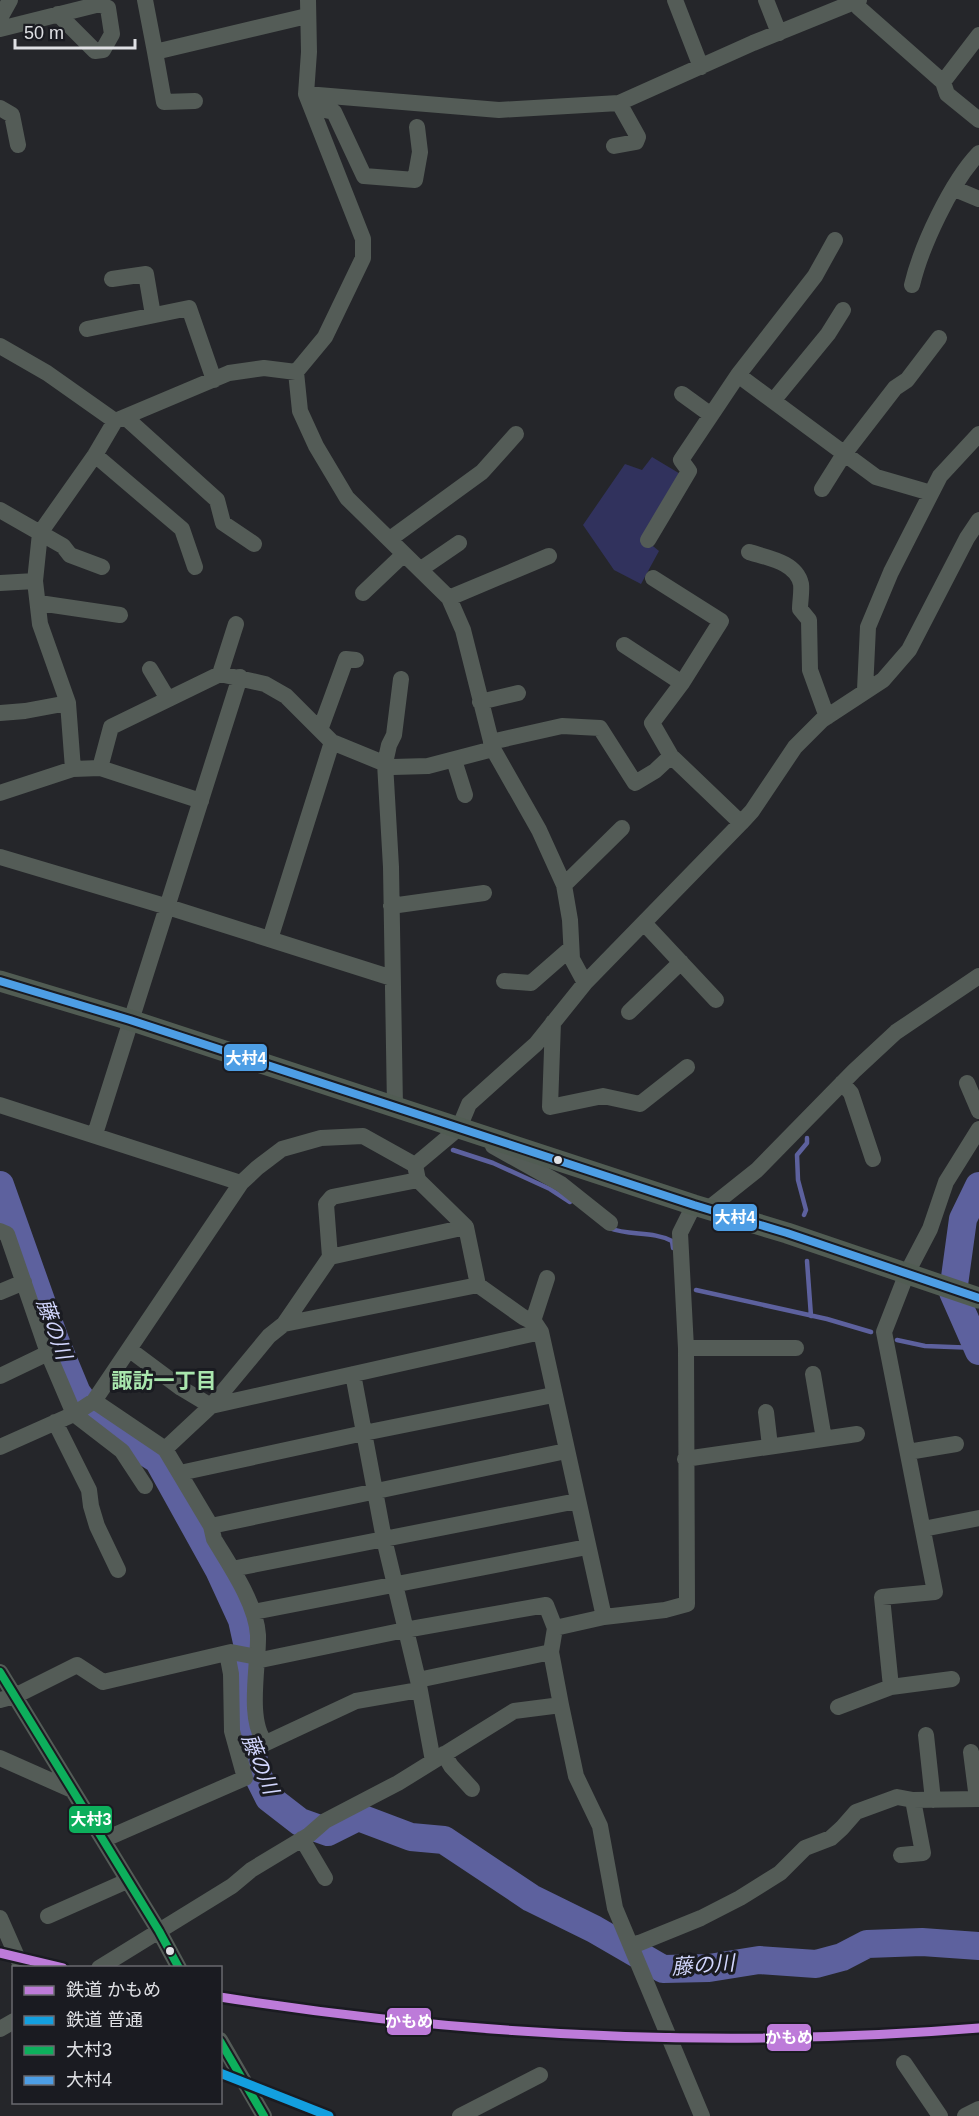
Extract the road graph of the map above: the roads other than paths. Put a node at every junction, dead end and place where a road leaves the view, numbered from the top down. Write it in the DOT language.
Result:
graph roads {
  1 [pos="10,0"];
  2 [pos="145,0"];
  3 [pos="675,0"];
  4 [pos="766,0"];
  5 [pos="858,0"];
  6 [pos="308,8"];
  7 [pos="58,14"];
  8 [pos="0,18"];
  9 [pos="0,28"];
  10 [pos="779,33"];
  11 [pos="979,35"];
  12 [pos="155,52"];
  13 [pos="701,67"];
  14 [pos="943,82"];
  15 [pos="195,101"];
  16 [pos="308,101"];
  17 [pos="619,103"];
  18 [pos="0,108"];
  19 [pos="979,120"];
  20 [pos="417,127"];
  21 [pos="18,145"];
  22 [pos="614,146"];
  23 [pos="979,153"];
  24 [pos="955,189"];
  25 [pos="979,198"];
  26 [pos="835,240"];
  27 [pos="112,279"];
  28 [pos="912,285"];
  29 [pos="843,310"];
  30 [pos="153,315"];
  31 [pos="87,329"];
  32 [pos="939,338"];
  33 [pos="0,346"];
  34 [pos="296,372"];
  35 [pos="738,375"];
  36 [pos="214,380"];
  37 [pos="682,394"];
  38 [pos="773,401"];
  39 [pos="711,415"];
  40 [pos="120,419"];
  41 [pos="516,434"];
  42 [pos="979,434"];
  43 [pos="844,454"];
  44 [pos="95,455"];
  45 [pos="822,489"];
  46 [pos="931,492"];
  47 [pos="0,510"];
  48 [pos="979,520"];
  49 [pos="40,533"];
  50 [pos="390,539"];
  51 [pos="648,540"];
  52 [pos="459,543"];
  53 [pos="254,544"];
  54 [pos="749,552"];
  55 [pos="404,554"];
  56 [pos="549,556"];
  57 [pos="102,567"];
  58 [pos="195,567"];
  59 [pos="421,569"];
  60 [pos="653,578"];
  61 [pos="35,581"];
  62 [pos="0,583"];
  63 [pos="363,593"];
  64 [pos="449,598"];
  65 [pos="39,603"];
  66 [pos="120,615"];
  67 [pos="236,624"];
  68 [pos="624,645"];
  69 [pos="356,660"];
  70 [pos="150,669"];
  71 [pos="220,674"];
  72 [pos="240,677"];
  73 [pos="400,679"];
  74 [pos="681,682"];
  75 [pos="866,690"];
  76 [pos="518,693"];
  77 [pos="168,699"];
  78 [pos="480,702"];
  79 [pos="68,703"];
  80 [pos="0,713"];
  81 [pos="827,717"];
  82 [pos="326,736"];
  83 [pos="492,746"];
  84 [pos="671,756"];
  85 [pos="454,760"];
  86 [pos="386,764"];
  87 [pos="100,768"];
  88 [pos="73,769"];
  89 [pos="0,793"];
  90 [pos="465,795"];
  91 [pos="201,801"];
  92 [pos="741,823"];
  93 [pos="622,828"];
  94 [pos="0,857"];
  95 [pos="564,885"];
  96 [pos="484,893"];
  97 [pos="391,906"];
  98 [pos="168,907"];
  99 [pos="644,923"];
  100 [pos="270,939"];
  101 [pos="571,948"];
  102 [pos="681,962"];
  103 [pos="979,976"];
  104 [pos="392,978"];
  105 [pos="0,981"];
  106 [pos="504,981"];
  107 [pos="585,983"];
  108 [pos="716,1000"];
  109 [pos="629,1012"];
  110 [pos="130,1020"];
  111 [pos="553,1022"];
  112 [pos="687,1067"];
  113 [pos="842,1083"];
  114 [pos="967,1083"];
  115 [pos="0,1105"];
  116 [pos="395,1107"];
  117 [pos="979,1111"];
  118 [pos="459,1128"];
  119 [pos="979,1129"];
  120 [pos="95,1134"];
  121 [pos="873,1159"];
  122 [pos="417,1172"];
  123 [pos="241,1183"];
  124 [pos="701,1207"];
  125 [pos="610,1223"];
  126 [pos="466,1227"];
  127 [pos="0,1231"];
  128 [pos="330,1257"];
  129 [pos="913,1275"];
  130 [pos="547,1278"];
  131 [pos="24,1281"];
  132 [pos="478,1286"];
  133 [pos="0,1292"];
  134 [pos="979,1298"];
  135 [pos="284,1324"];
  136 [pos="537,1327"];
  137 [pos="686,1348"];
  138 [pos="796,1348"];
  139 [pos="130,1350"];
  140 [pos="48,1353"];
  141 [pos="353,1374"];
  142 [pos="813,1374"];
  143 [pos="0,1376"];
  144 [pos="553,1395"];
  145 [pos="94,1401"];
  146 [pos="211,1406"];
  147 [pos="766,1412"];
  148 [pos="75,1414"];
  149 [pos="55,1422"];
  150 [pos="364,1433"];
  151 [pos="857,1434"];
  152 [pos="824,1439"];
  153 [pos="956,1444"];
  154 [pos="770,1446"];
  155 [pos="0,1447"];
  156 [pos="165,1449"];
  157 [pos="566,1451"];
  158 [pos="908,1452"];
  159 [pos="685,1460"];
  160 [pos="180,1473"];
  161 [pos="145,1486"];
  162 [pos="374,1492"];
  163 [pos="577,1501"];
  164 [pos="979,1518"];
  165 [pos="211,1526"];
  166 [pos="923,1529"];
  167 [pos="384,1539"];
  168 [pos="587,1547"];
  169 [pos="232,1569"];
  170 [pos="118,1570"];
  171 [pos="394,1585"];
  172 [pos="254,1612"];
  173 [pos="604,1617"];
  174 [pos="555,1628"];
  175 [pos="405,1630"];
  176 [pos="551,1652"];
  177 [pos="229,1653"];
  178 [pos="256,1658"];
  179 [pos="0,1672"];
  180 [pos="952,1679"];
  181 [pos="418,1685"];
  182 [pos="891,1687"];
  183 [pos="7,1698"];
  184 [pos="561,1705"];
  185 [pos="838,1707"];
  186 [pos="926,1735"];
  187 [pos="971,1752"];
  188 [pos="0,1758"];
  189 [pos="438,1758"];
  190 [pos="472,1789"];
  191 [pos="72,1790"];
  192 [pos="978,1799"];
  193 [pos="913,1800"];
  194 [pos="933,1800"];
  195 [pos="305,1837"];
  196 [pos="103,1840"];
  197 [pos="901,1855"];
  198 [pos="325,1878"];
  199 [pos="127,1881"];
  200 [pos="48,1916"];
  201 [pos="0,1918"];
  202 [pos="159,1931"];
  203 [pos="3,1935"];
  204 [pos="633,1950"];
  205 [pos="21,1966"];
  206 [pos="102,1966"];
  207 [pos="178,1966"];
  208 [pos="222,2043"];
  209 [pos="904,2063"];
  210 [pos="540,2074"];
  211 [pos="979,2109"];
  212 [pos="264,2116"];
  213 [pos="460,2116"];
  214 [pos="702,2116"];
  215 [pos="940,2116"];
  216 [pos="965,2116"];
  1 -- 8 [label="street"];
  2 -- 12 [label="street"];
  3 -- 13 [label="street"];
  4 -- 10 [label="street"];
  5 -- 10 [label="street"];
  5 -- 14 [label="street"];
  6 -- 12 [label="street"];
  6 -- 16 [label="street"];
  7 -- 9 [label="street"];
  10 -- 13 [label="street"];
  11 -- 14 [label="street"];
  12 -- 15 [label="street"];
  13 -- 17 [label="street"];
  14 -- 19 [label="street"];
  16 -- 17 [label="street"];
  16 -- 20 [label="street"];
  16 -- 34 [label="street"];
  17 -- 22 [label="street"];
  18 -- 21 [label="street"];
  23 -- 24 [label="street"];
  24 -- 25 [label="street"];
  24 -- 28 [label="street"];
  26 -- 35 [label="street"];
  27 -- 30 [label="street"];
  29 -- 38 [label="street"];
  30 -- 31 [label="street"];
  30 -- 36 [label="street"];
  32 -- 43 [label="street"];
  33 -- 40 [label="street"];
  34 -- 36 [label="street"];
  34 -- 50 [label="street"];
  35 -- 38 [label="street"];
  35 -- 39 [label="street"];
  36 -- 40 [label="street"];
  37 -- 39 [label="street"];
  38 -- 43 [label="street"];
  39 -- 51 [label="street"];
  40 -- 44 [label="street"];
  40 -- 53 [label="street"];
  41 -- 50 [label="street"];
  42 -- 46 [label="street"];
  43 -- 45 [label="street"];
  43 -- 46 [label="street"];
  44 -- 49 [label="street"];
  44 -- 58 [label="street"];
  46 -- 75 [label="street"];
  47 -- 49 [label="street"];
  48 -- 75 [label="street"];
  49 -- 57 [label="street"];
  49 -- 61 [label="street"];
  50 -- 55 [label="street"];
  52 -- 59 [label="street"];
  54 -- 81 [label="street"];
  55 -- 59 [label="street"];
  55 -- 63 [label="street"];
  56 -- 64 [label="street"];
  59 -- 64 [label="street"];
  60 -- 74 [label="street"];
  61 -- 62 [label="street"];
  61 -- 65 [label="street"];
  64 -- 78 [label="street"];
  65 -- 66 [label="street"];
  65 -- 79 [label="street"];
  67 -- 71 [label="street"];
  68 -- 74 [label="street"];
  69 -- 82 [label="street"];
  70 -- 77 [label="street"];
  71 -- 72 [label="street"];
  71 -- 77 [label="street"];
  72 -- 82 [label="street"];
  72 -- 91 [label="street"];
  73 -- 86 [label="street"];
  74 -- 84 [label="street"];
  75 -- 81 [label="street"];
  76 -- 78 [label="street"];
  77 -- 87 [label="street"];
  78 -- 83 [label="street"];
  79 -- 80 [label="street"];
  79 -- 88 [label="street"];
  81 -- 92 [label="street"];
  82 -- 86 [label="street"];
  82 -- 100 [label="street"];
  83 -- 84 [label="street"];
  83 -- 85 [label="street"];
  83 -- 95 [label="street"];
  84 -- 92 [label="street"];
  85 -- 86 [label="street"];
  85 -- 90 [label="street"];
  86 -- 97 [label="street"];
  87 -- 88 [label="street"];
  87 -- 91 [label="street"];
  88 -- 89 [label="street"];
  91 -- 98 [label="street"];
  92 -- 99 [label="street"];
  93 -- 95 [label="street"];
  94 -- 98 [label="street"];
  95 -- 101 [label="street"];
  96 -- 97 [label="street"];
  97 -- 104 [label="street"];
  98 -- 100 [label="street"];
  98 -- 110 [label="street"];
  99 -- 102 [label="street"];
  99 -- 107 [label="street"];
  100 -- 104 [label="street"];
  101 -- 106 [label="street"];
  101 -- 107 [label="street"];
  102 -- 108 [label="street"];
  102 -- 109 [label="street"];
  103 -- 113 [label="street"];
  104 -- 116 [label="street"];
  105 -- 110 [label="main road"];
  107 -- 111 [label="street"];
  110 -- 116 [label="main road"];
  110 -- 120 [label="street"];
  111 -- 112 [label="street"];
  111 -- 118 [label="street"];
  113 -- 121 [label="street"];
  113 -- 124 [label="street"];
  114 -- 117 [label="street"];
  115 -- 120 [label="street"];
  116 -- 118 [label="main road"];
  118 -- 122 [label="street"];
  118 -- 124 [label="main road"];
  118 -- 125 [label="street"];
  119 -- 129 [label="street"];
  120 -- 123 [label="street"];
  122 -- 123 [label="street"];
  122 -- 126 [label="street"];
  122 -- 128 [label="street"];
  123 -- 139 [label="street"];
  124 -- 129 [label="main road"];
  124 -- 137 [label="street"];
  126 -- 128 [label="street"];
  126 -- 132 [label="street"];
  127 -- 131 [label="street"];
  128 -- 135 [label="street"];
  129 -- 134 [label="main road"];
  129 -- 158 [label="street"];
  130 -- 136 [label="street"];
  131 -- 133 [label="street"];
  131 -- 140 [label="street"];
  132 -- 135 [label="street"];
  132 -- 136 [label="street"];
  135 -- 146 [label="street"];
  136 -- 141 [label="street"];
  136 -- 144 [label="street"];
  137 -- 138 [label="street"];
  137 -- 159 [label="street"];
  139 -- 145 [label="street"];
  139 -- 146 [label="street"];
  140 -- 143 [label="street"];
  140 -- 148 [label="street"];
  141 -- 146 [label="street"];
  141 -- 150 [label="street"];
  142 -- 152 [label="street"];
  144 -- 150 [label="street"];
  144 -- 157 [label="street"];
  145 -- 148 [label="street"];
  145 -- 156 [label="street"];
  146 -- 156 [label="street"];
  147 -- 154 [label="street"];
  148 -- 149 [label="street"];
  148 -- 161 [label="street"];
  149 -- 155 [label="street"];
  149 -- 170 [label="street"];
  150 -- 160 [label="street"];
  150 -- 162 [label="street"];
  151 -- 152 [label="street"];
  152 -- 154 [label="street"];
  153 -- 158 [label="street"];
  154 -- 159 [label="street"];
  156 -- 160 [label="street"];
  157 -- 162 [label="street"];
  157 -- 163 [label="street"];
  158 -- 166 [label="street"];
  159 -- 173 [label="street"];
  160 -- 165 [label="street"];
  162 -- 165 [label="street"];
  162 -- 167 [label="street"];
  163 -- 167 [label="street"];
  163 -- 168 [label="street"];
  164 -- 166 [label="street"];
  165 -- 169 [label="street"];
  166 -- 182 [label="street"];
  167 -- 169 [label="street"];
  167 -- 171 [label="street"];
  168 -- 171 [label="street"];
  168 -- 173 [label="street"];
  169 -- 172 [label="street"];
  171 -- 172 [label="street"];
  171 -- 175 [label="street"];
  172 -- 178 [label="street"];
  173 -- 174 [label="street"];
  174 -- 175 [label="street"];
  174 -- 176 [label="street"];
  175 -- 178 [label="street"];
  175 -- 181 [label="street"];
  176 -- 181 [label="street"];
  176 -- 184 [label="street"];
  177 -- 178 [label="street"];
  177 -- 183 [label="street"];
  177 -- 196 [label="street"];
  178 -- 181 [label="street"];
  179 -- 183 [label="street"];
  180 -- 182 [label="street"];
  181 -- 189 [label="street"];
  182 -- 185 [label="street"];
  183 -- 191 [label="street"];
  184 -- 189 [label="street"];
  184 -- 204 [label="street"];
  186 -- 194 [label="street"];
  187 -- 192 [label="street"];
  188 -- 191 [label="street"];
  189 -- 190 [label="street"];
  189 -- 195 [label="street"];
  191 -- 196 [label="street"];
  192 -- 194 [label="street"];
  193 -- 194 [label="street"];
  193 -- 197 [label="street"];
  193 -- 204 [label="street"];
  195 -- 198 [label="street"];
  195 -- 202 [label="street"];
  196 -- 199 [label="street"];
  199 -- 200 [label="street"];
  199 -- 202 [label="street"];
  201 -- 203 [label="street"];
  202 -- 206 [label="street"];
  202 -- 207 [label="street"];
  203 -- 205 [label="street"];
  204 -- 214 [label="street"];
  208 -- 212 [label="street"];
  209 -- 215 [label="street"];
  210 -- 213 [label="street"];
  211 -- 216 [label="street"];
}
